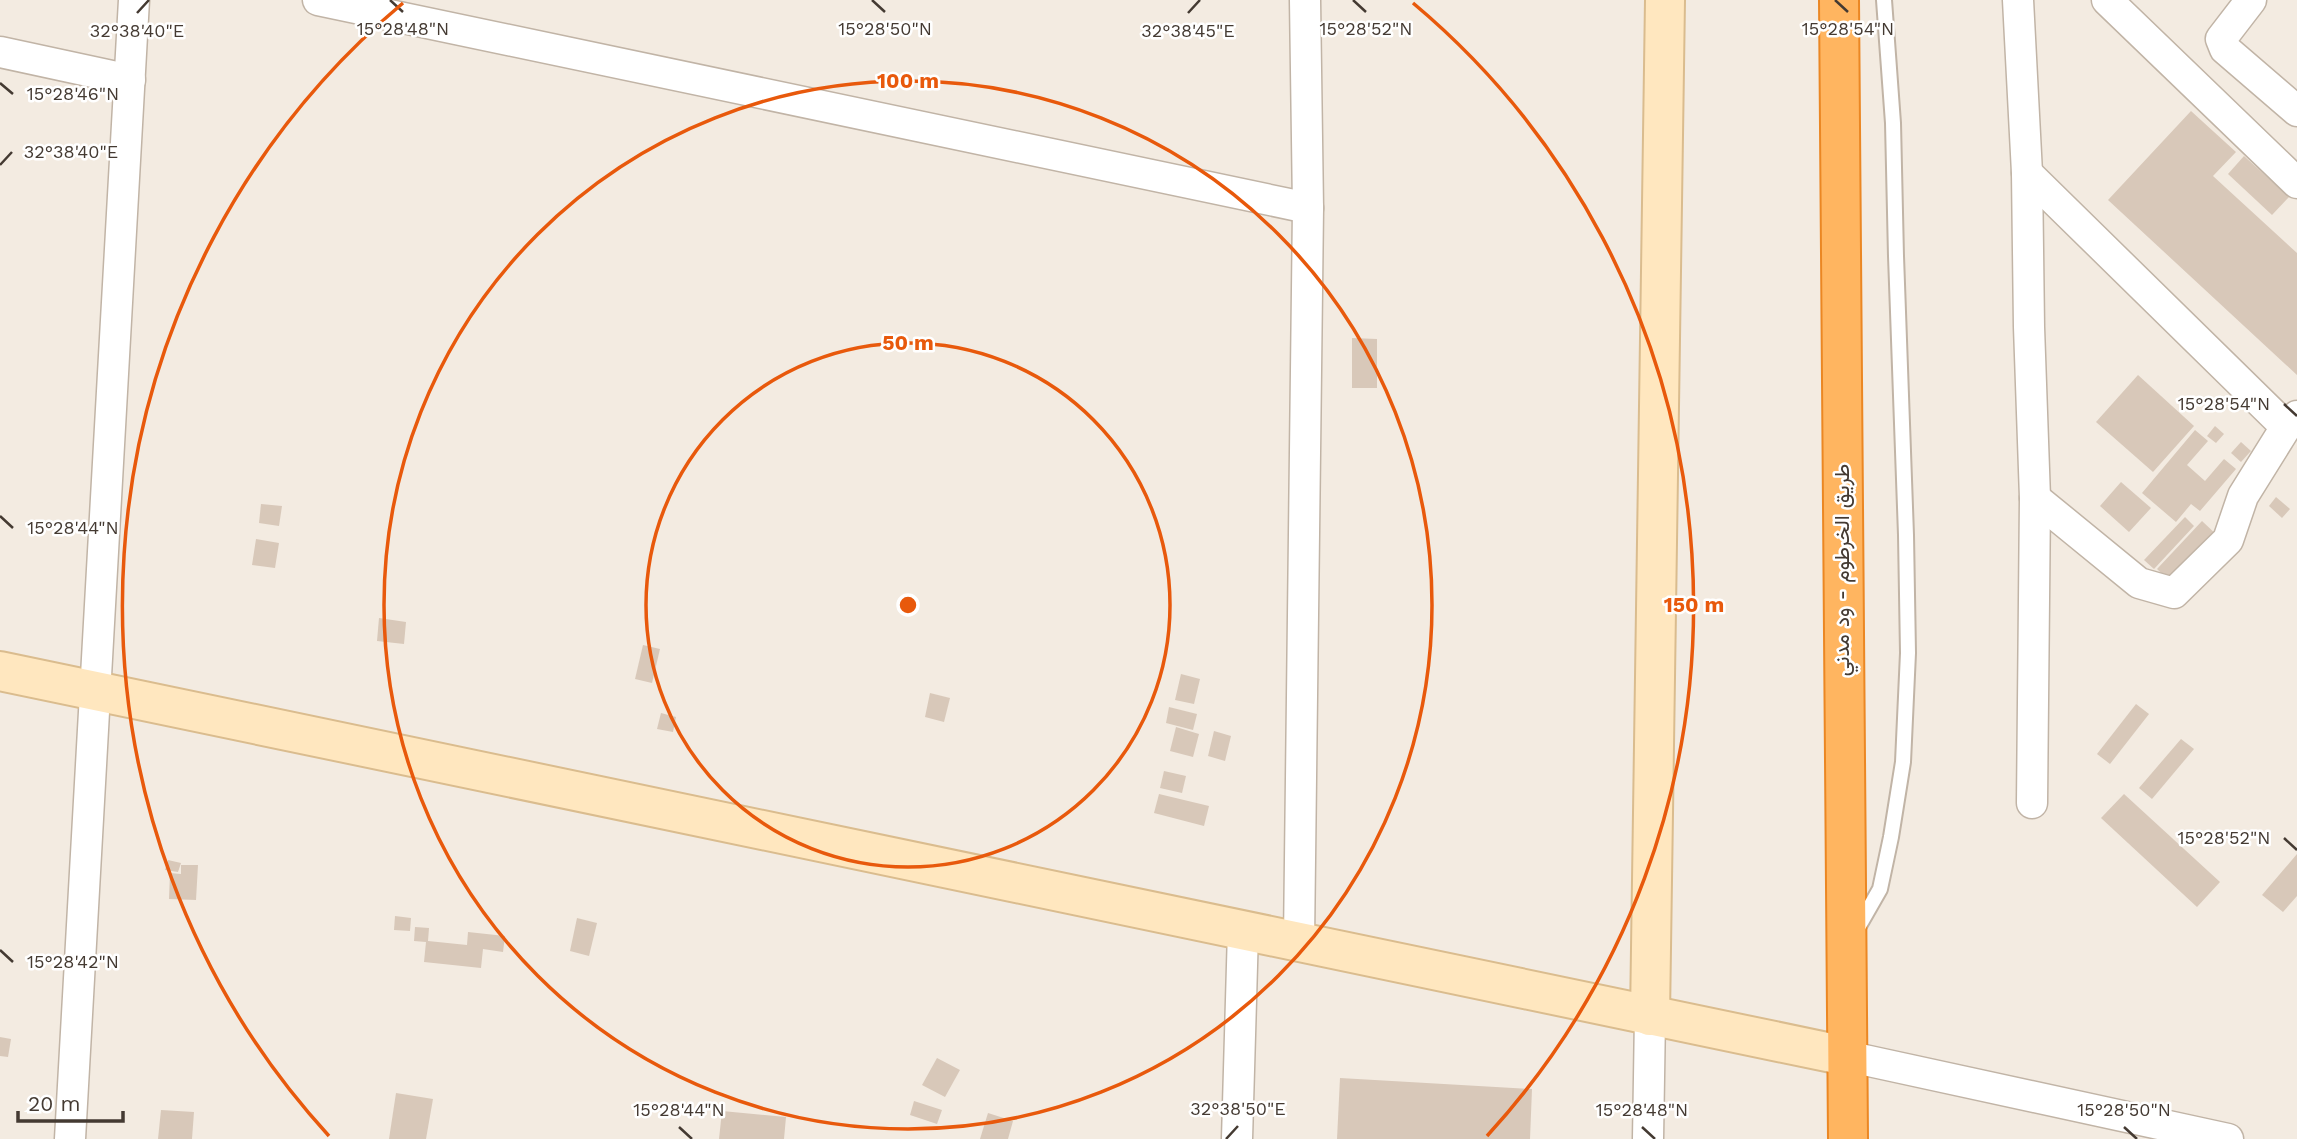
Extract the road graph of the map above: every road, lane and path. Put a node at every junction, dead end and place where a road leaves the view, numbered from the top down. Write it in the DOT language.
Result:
graph roads {
  1 [pos="134,0"];
  2 [pos="318,0"];
  3 [pos="1305,0"];
  4 [pos="1665,0"];
  5 [pos="1839,0"];
  6 [pos="1884,0"];
  7 [pos="2018,0"];
  8 [pos="2107,0"];
  9 [pos="2251,0"];
  10 [pos="0,52"];
  11 [pos="130,80"];
  12 [pos="2297,111"];
  13 [pos="2027,173"];
  14 [pos="2297,183"];
  15 [pos="1308,208"];
  16 [pos="2292,421"];
  17 [pos="2035,498"];
  18 [pos="0,671"];
  19 [pos="97,691"];
  20 [pos="2032,803"];
  21 [pos="1243,931"];
  22 [pos="1299,941"];
  23 [pos="1845,951"];
  24 [pos="1650,1016"];
  25 [pos="1846,1056"];
  26 [pos="70,1139"];
  27 [pos="1237,1139"];
  28 [pos="1648,1139"];
  29 [pos="1848,1139"];
  30 [pos="2228,1139"];
  1 -- 11 [label="street"];
  2 -- 15 [label="street"];
  3 -- 15 [label="street"];
  4 -- 24 [label="street"];
  5 -- 23 [label="highway, طريق الخرطوم - ود مدني"];
  6 -- 23 [label="lane"];
  7 -- 13 [label="street"];
  8 -- 14 [label="street"];
  9 -- 12 [label="street"];
  10 -- 11 [label="street"];
  11 -- 19 [label="street"];
  13 -- 16 [label="street"];
  13 -- 17 [label="street"];
  15 -- 22 [label="street"];
  16 -- 17 [label="street"];
  17 -- 20 [label="street"];
  18 -- 19 [label="street"];
  19 -- 21 [label="street"];
  19 -- 26 [label="street"];
  21 -- 22 [label="street"];
  21 -- 27 [label="street"];
  22 -- 24 [label="street"];
  23 -- 25 [label="highway, طريق الخرطوم - ود مدني"];
  24 -- 25 [label="street"];
  24 -- 28 [label="street"];
  25 -- 29 [label="highway, طريق الخرطوم - ود مدني"];
  25 -- 30 [label="street"];
}
